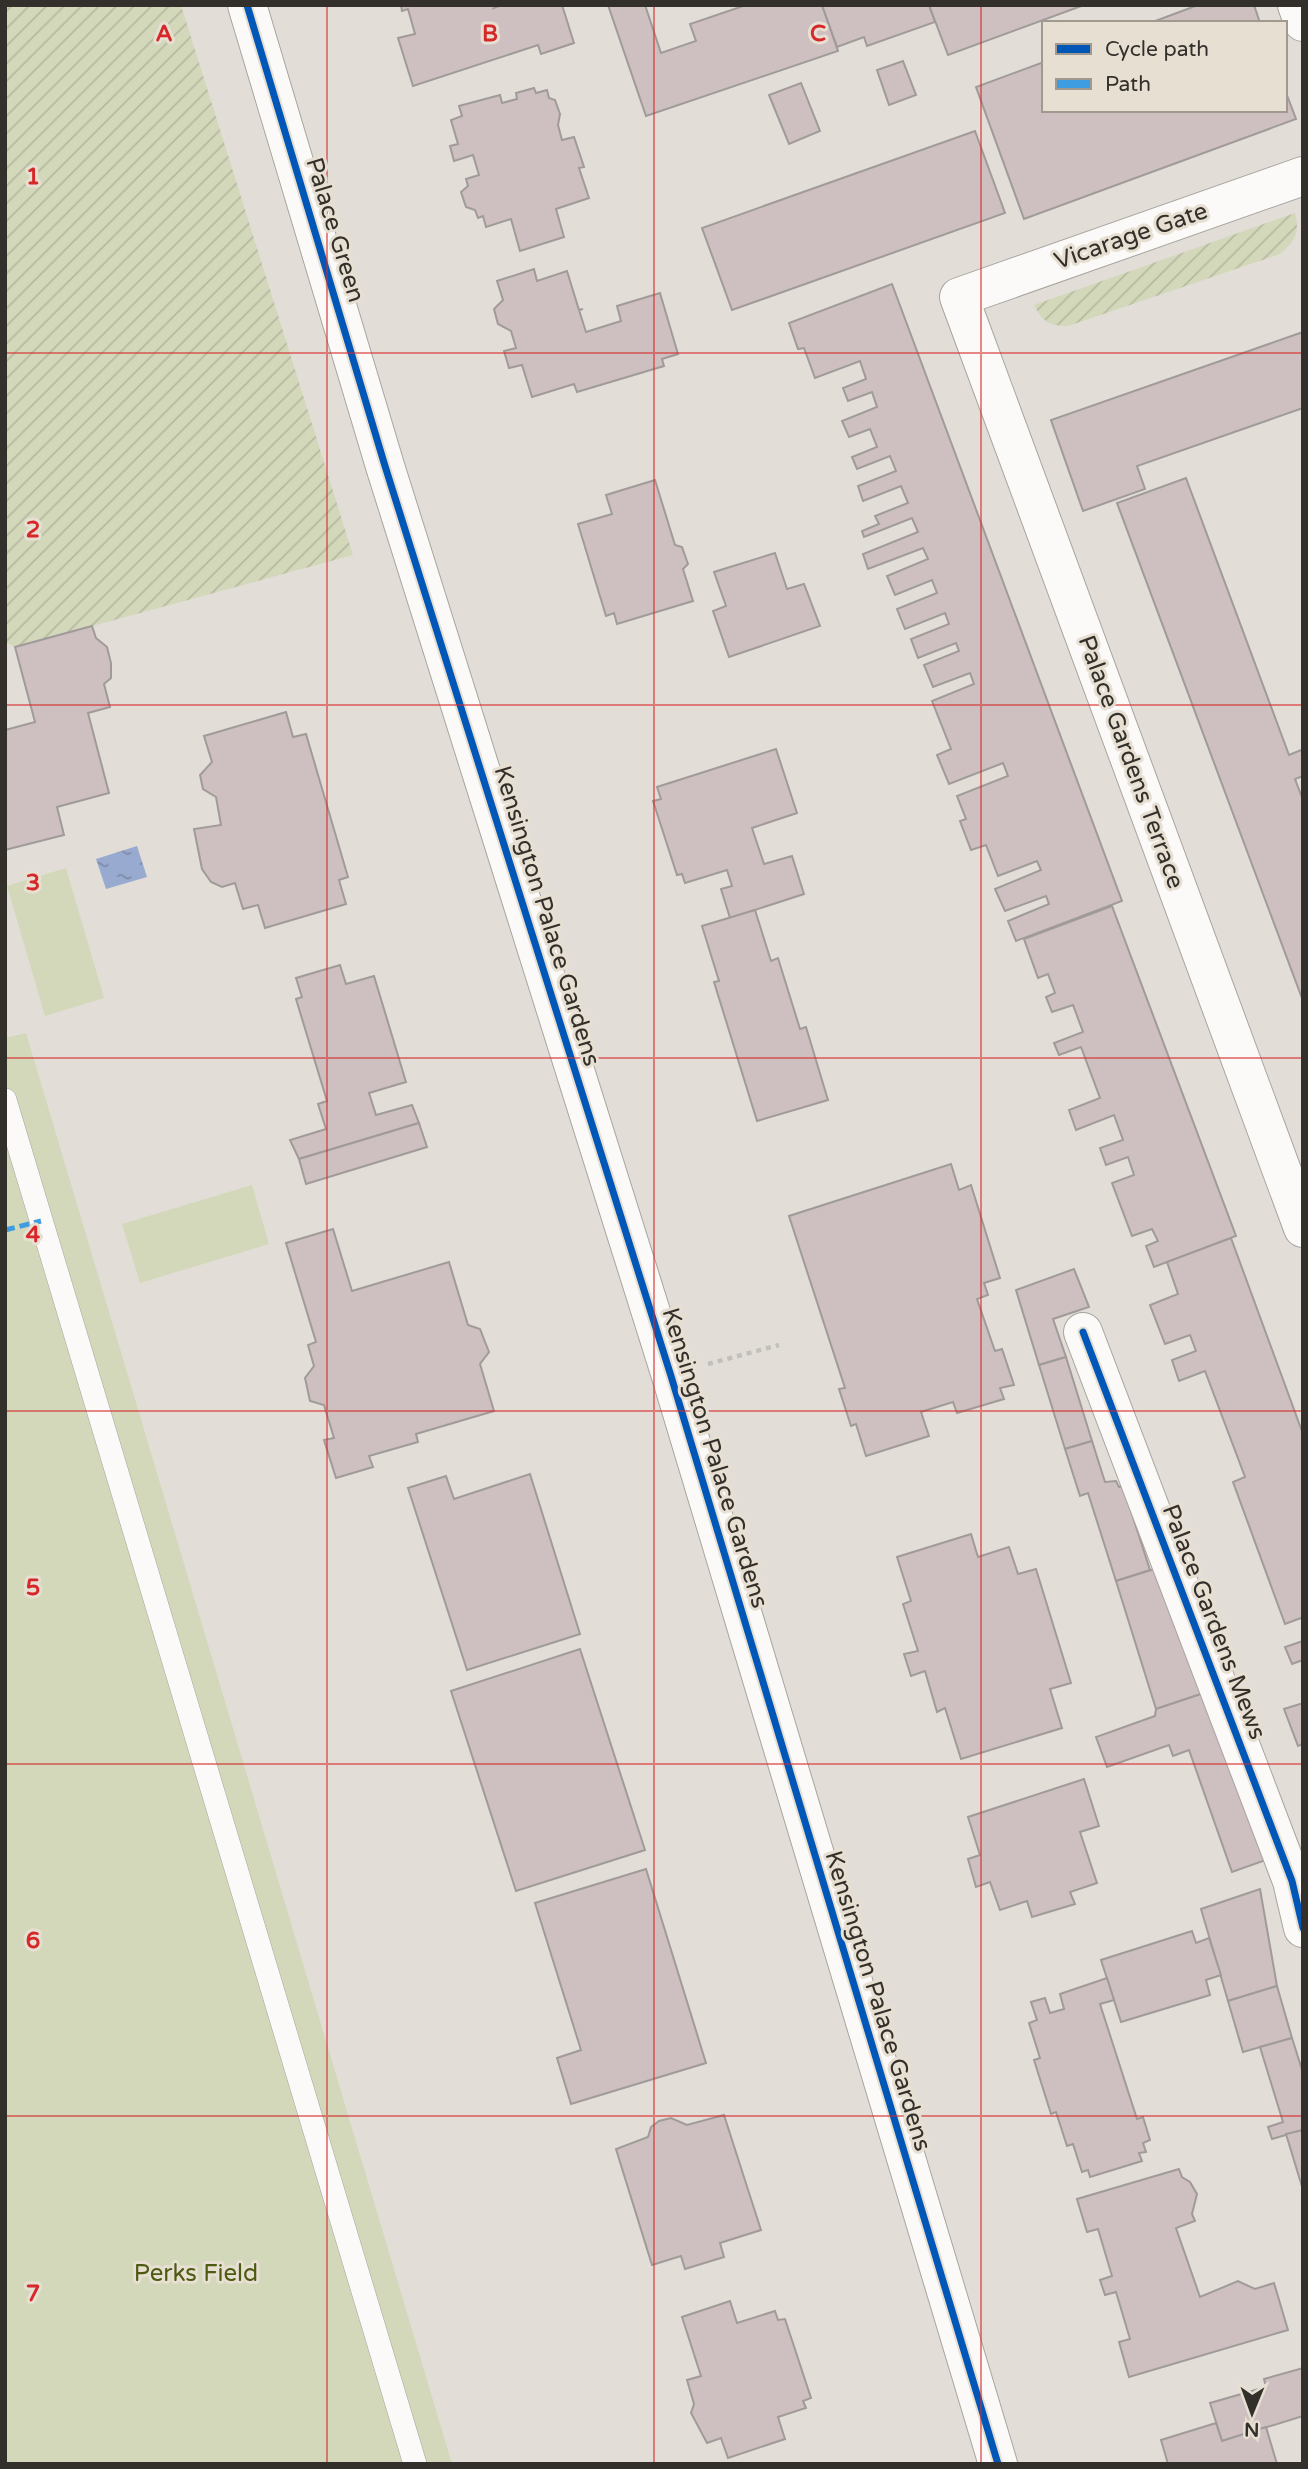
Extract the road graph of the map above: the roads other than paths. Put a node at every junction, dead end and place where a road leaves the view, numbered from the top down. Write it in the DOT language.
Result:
graph roads {
  1 [pos="247,5"];
  2 [pos="1297,5"];
  3 [pos="1303,22"];
  4 [pos="1303,176"];
  5 [pos="959,297"];
  6 [pos="385,466"];
  7 [pos="5,1100"];
  8 [pos="1303,1228"];
  9 [pos="1083,1332"];
  10 [pos="1303,1928"];
  11 [pos="415,2464"];
  12 [pos="998,2464"];
  1 -- 6 [label="street, Palace Green"];
  2 -- 3 [label="street"];
  4 -- 5 [label="street, Vicarage Gate"];
  5 -- 8 [label="street, Palace Gardens Terrace"];
  6 -- 12 [label="street, Kensington Palace Gardens"];
  7 -- 11 [label="lane"];
  9 -- 10 [label="street, Palace Gardens Mews"];
}
